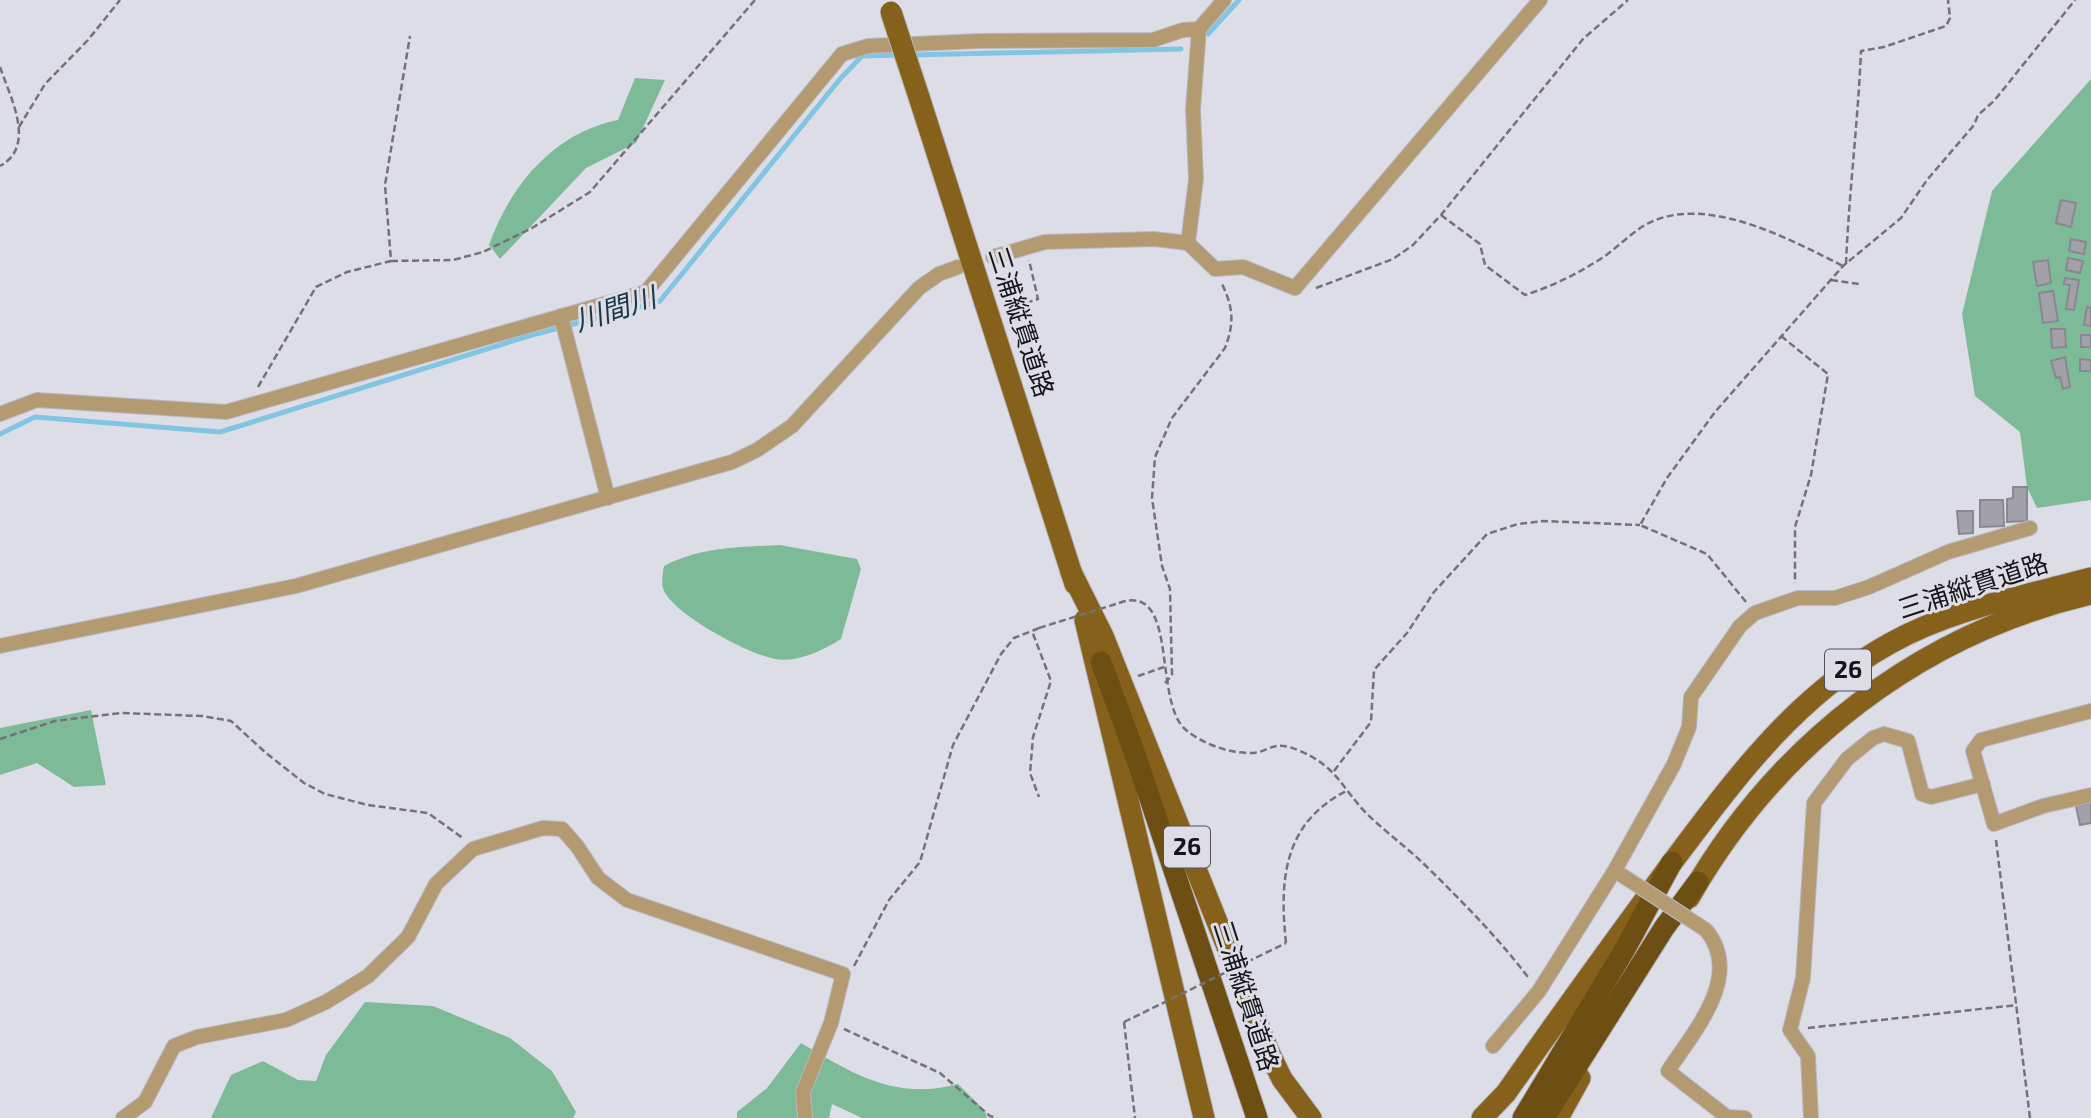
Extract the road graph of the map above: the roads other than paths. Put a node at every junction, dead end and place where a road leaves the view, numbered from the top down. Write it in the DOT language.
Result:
graph roads {
  1 [pos="1224,0"];
  2 [pos="1540,0"];
  3 [pos="889,6"];
  4 [pos="1199,29"];
  5 [pos="1188,243"];
  6 [pos="993,257"];
  7 [pos="958,267"];
  8 [pos="562,318"];
  9 [pos="0,414"];
  10 [pos="608,498"];
  11 [pos="2030,528"];
  12 [pos="1071,572"];
  13 [pos="2091,578"];
  14 [pos="2091,594"];
  15 [pos="1080,600"];
  16 [pos="0,646"];
  17 [pos="1101,662"];
  18 [pos="2091,710"];
  19 [pos="1983,784"];
  20 [pos="2091,795"];
  21 [pos="1672,862"];
  22 [pos="1618,872"];
  23 [pos="1698,882"];
  24 [pos="1176,894"];
  25 [pos="1493,1046"];
  26 [pos="123,1118"];
  27 [pos="805,1118"];
  28 [pos="1204,1118"];
  29 [pos="1245,1118"];
  30 [pos="1257,1118"];
  31 [pos="1311,1118"];
  32 [pos="1482,1118"];
  33 [pos="1523,1118"];
  34 [pos="1545,1118"];
  35 [pos="1558,1118"];
  36 [pos="1745,1118"];
  37 [pos="1811,1118"];
  1 -- 4 [label="street"];
  2 -- 5 [label="street"];
  3 -- 12 [label="main road, 三浦縦貫道路 / 26, bridge"];
  4 -- 5 [label="street"];
  4 -- 8 [label="street"];
  5 -- 6 [label="street"];
  7 -- 10 [label="street"];
  8 -- 9 [label="street"];
  8 -- 10 [label="street"];
  10 -- 16 [label="street"];
  11 -- 22 [label="street"];
  12 -- 15 [label="main road, 三浦縦貫道路 / 26"];
  12 -- 31 [label="main road, 26"];
  13 -- 21 [label="main road, 三浦縦貫道路 / 26"];
  14 -- 23 [label="main road, 三浦縦貫道路 / 26"];
  15 -- 17 [label="main road, 三浦縦貫道路 / 26"];
  15 -- 28 [label="main road"];
  17 -- 24 [label="highway, 26"];
  18 -- 19 [label="street"];
  19 -- 20 [label="street"];
  19 -- 37 [label="street"];
  21 -- 32 [label="main road, 26"];
  21 -- 33 [label="highway, 26"];
  22 -- 25 [label="street"];
  22 -- 36 [label="street, bridge"];
  23 -- 34 [label="highway, 26"];
  23 -- 35 [label="main road, 三浦縦貫道路"];
  24 -- 29 [label="highway, 三浦縦貫道路 / 26"];
  24 -- 30 [label="highway, 三浦縦貫道路 / 26"];
  26 -- 27 [label="street"];
}
